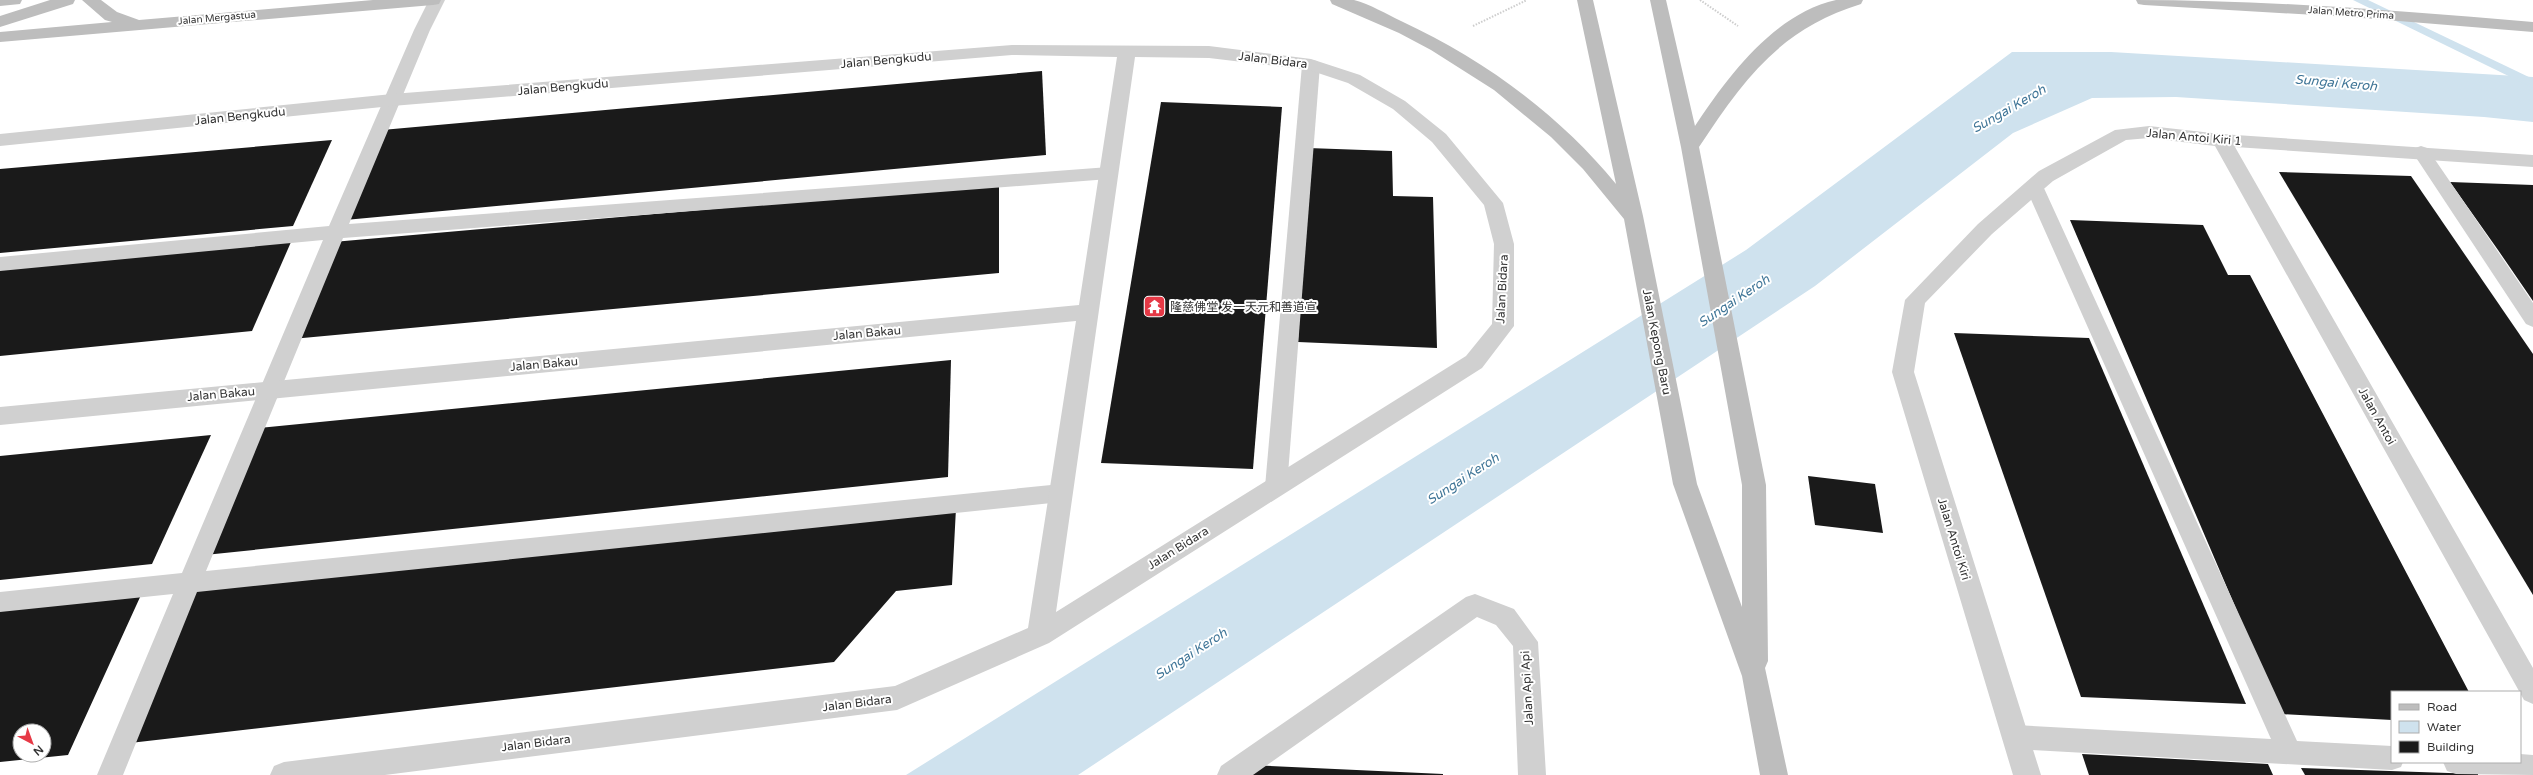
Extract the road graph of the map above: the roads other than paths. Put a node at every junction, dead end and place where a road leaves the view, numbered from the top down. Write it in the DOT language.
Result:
graph roads {
  1 [pos="14,0"];
  2 [pos="67,0"];
  3 [pos="90,0"];
  4 [pos="433,0"];
  5 [pos="437,0"];
  6 [pos="1338,0"];
  7 [pos="1585,0"];
  8 [pos="1658,0"];
  9 [pos="1855,0"];
  10 [pos="2144,0"];
  11 [pos="0,1"];
  12 [pos="0,22"];
  13 [pos="139,25"];
  14 [pos="2533,27"];
  15 [pos="0,37"];
  16 [pos="1127,52"];
  17 [pos="1311,65"];
  18 [pos="392,100"];
  19 [pos="0,140"];
  20 [pos="2221,140"];
  21 [pos="1690,147"];
  22 [pos="2421,152"];
  23 [pos="2533,161"];
  24 [pos="1109,173"];
  25 [pos="2034,186"];
  26 [pos="1634,226"];
  27 [pos="336,232"];
  28 [pos="0,264"];
  29 [pos="1915,300"];
  30 [pos="1088,312"];
  31 [pos="2533,319"];
  32 [pos="269,390"];
  33 [pos="0,416"];
  34 [pos="1276,487"];
  35 [pos="1061,493"];
  36 [pos="190,584"];
  37 [pos="0,602"];
  38 [pos="1040,635"];
  39 [pos="1755,676"];
  40 [pos="2533,692"];
  41 [pos="2015,736"];
  42 [pos="2289,752"];
  43 [pos="2391,758"];
  44 [pos="2471,763"];
  45 [pos="2533,767"];
  46 [pos="1239,772"];
  47 [pos="110,775"];
  48 [pos="284,775"];
  49 [pos="1532,775"];
  50 [pos="1774,775"];
  51 [pos="2027,775"];
  1 -- 11 [label="main road"];
  2 -- 12 [label="main road"];
  3 -- 13 [label="main road"];
  4 -- 13 [label="main road, Jalan Mergastua"];
  5 -- 18 [label="lane"];
  6 -- 26 [label="main road"];
  7 -- 26 [label="main road, Jalan Kepong Baru"];
  8 -- 21 [label="main road, Jalan Kepong Baru"];
  9 -- 21 [label="main road"];
  10 -- 14 [label="main road, Jalan Metro Prima"];
  13 -- 15 [label="main road, Jalan Mergastua"];
  16 -- 17 [label="street, Jalan Bidara"];
  16 -- 18 [label="street, Jalan Bengkudu"];
  16 -- 24 [label="street"];
  17 -- 34 [label="lane"];
  17 -- 34 [label="street, Jalan Bidara"];
  18 -- 19 [label="street, Jalan Bengkudu"];
  18 -- 27 [label="lane"];
  20 -- 22 [label="street, Jalan Antoi Kiri 1"];
  20 -- 25 [label="street, Jalan Antoi Kiri 1"];
  20 -- 40 [label="street, Jalan Antoi"];
  21 -- 39 [label="main road, Jalan Kepong Baru"];
  22 -- 23 [label="street, Jalan Antoi Kiri 1"];
  22 -- 31 [label="lane"];
  24 -- 27 [label="lane"];
  24 -- 30 [label="street"];
  25 -- 29 [label="street, Jalan Antoi Kiri 1"];
  25 -- 42 [label="lane"];
  26 -- 39 [label="main road, Jalan Kepong Baru"];
  27 -- 28 [label="lane"];
  27 -- 32 [label="lane"];
  29 -- 41 [label="street, Jalan Antoi Kiri"];
  30 -- 32 [label="street, Jalan Bakau"];
  30 -- 35 [label="street"];
  32 -- 33 [label="street, Jalan Bakau"];
  32 -- 36 [label="lane"];
  34 -- 38 [label="street, Jalan Bidara"];
  35 -- 36 [label="lane"];
  35 -- 38 [label="street"];
  36 -- 37 [label="lane"];
  36 -- 47 [label="lane"];
  38 -- 48 [label="street, Jalan Bidara"];
  39 -- 50 [label="main road, Jalan Kepong Baru"];
  41 -- 42 [label="lane"];
  41 -- 51 [label="street, Jalan Antoi Kiri"];
  42 -- 43 [label="lane"];
  44 -- 45 [label="lane"];
  46 -- 49 [label="street, Jalan Api Api"];
}
